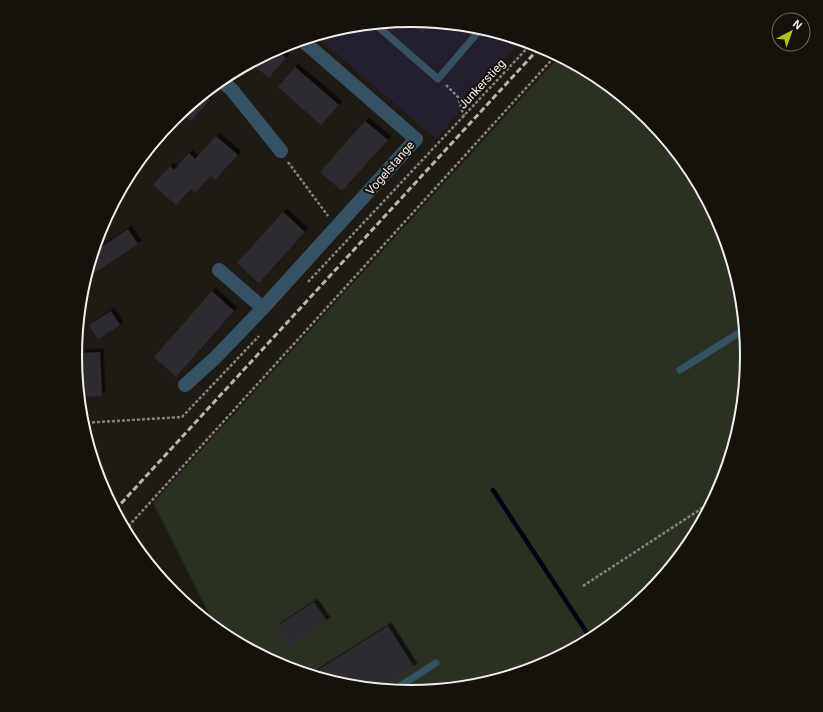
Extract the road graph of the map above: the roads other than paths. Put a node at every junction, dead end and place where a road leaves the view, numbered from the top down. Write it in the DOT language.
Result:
graph roads {
  1 [pos="381,29"];
  2 [pos="477,33"];
  3 [pos="306,44"];
  4 [pos="226,84"];
  5 [pos="281,151"];
  6 [pos="219,270"];
  7 [pos="263,308"];
  8 [pos="740,332"];
  9 [pos="680,370"];
  10 [pos="185,385"];
  11 [pos="436,663"];
  12 [pos="402,685"];
  1 -- 2 [label="lane"];
  3 -- 7 [label="street, Vogelstange"];
  4 -- 5 [label="street"];
  6 -- 7 [label="street"];
  7 -- 10 [label="street, Vogelstange"];
  8 -- 9 [label="lane"];
  11 -- 12 [label="lane"];
}
